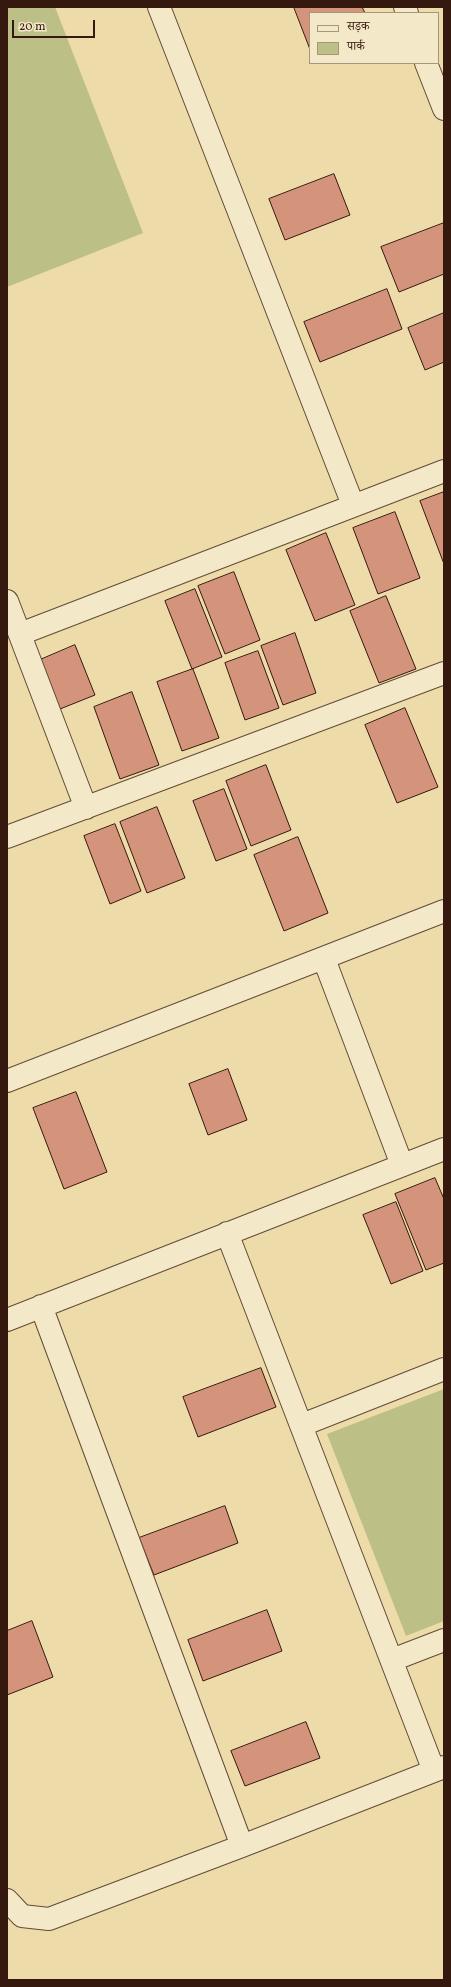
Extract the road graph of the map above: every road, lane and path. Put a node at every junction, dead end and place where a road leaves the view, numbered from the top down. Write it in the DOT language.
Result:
graph roads {
  1 [pos="159,7"];
  2 [pos="426,64"];
  3 [pos="444,109"];
  4 [pos="444,471"];
  5 [pos="352,505"];
  6 [pos="7,601"];
  7 [pos="20,634"];
  8 [pos="444,673"];
  9 [pos="86,808"];
  10 [pos="7,837"];
  11 [pos="444,911"];
  12 [pos="324,960"];
  13 [pos="7,1081"];
  14 [pos="444,1148"];
  15 [pos="402,1165"];
  16 [pos="228,1233"];
  17 [pos="41,1306"];
  18 [pos="7,1320"];
  19 [pos="444,1369"];
  20 [pos="302,1425"];
  21 [pos="444,1640"];
  22 [pos="392,1660"];
  23 [pos="439,1769"];
  24 [pos="242,1846"];
  25 [pos="7,1900"];
  1 -- 5 [label="street"];
  2 -- 3 [label="street"];
  4 -- 5 [label="street"];
  5 -- 7 [label="street"];
  6 -- 7 [label="street"];
  7 -- 9 [label="street"];
  8 -- 9 [label="street"];
  9 -- 10 [label="street"];
  11 -- 12 [label="street"];
  12 -- 13 [label="street"];
  12 -- 15 [label="street"];
  14 -- 15 [label="street"];
  15 -- 16 [label="street"];
  16 -- 17 [label="street"];
  16 -- 20 [label="street"];
  17 -- 18 [label="street"];
  17 -- 24 [label="street"];
  19 -- 20 [label="street"];
  20 -- 22 [label="street"];
  21 -- 22 [label="street"];
  22 -- 23 [label="street"];
  23 -- 24 [label="street"];
  24 -- 25 [label="street"];
}
